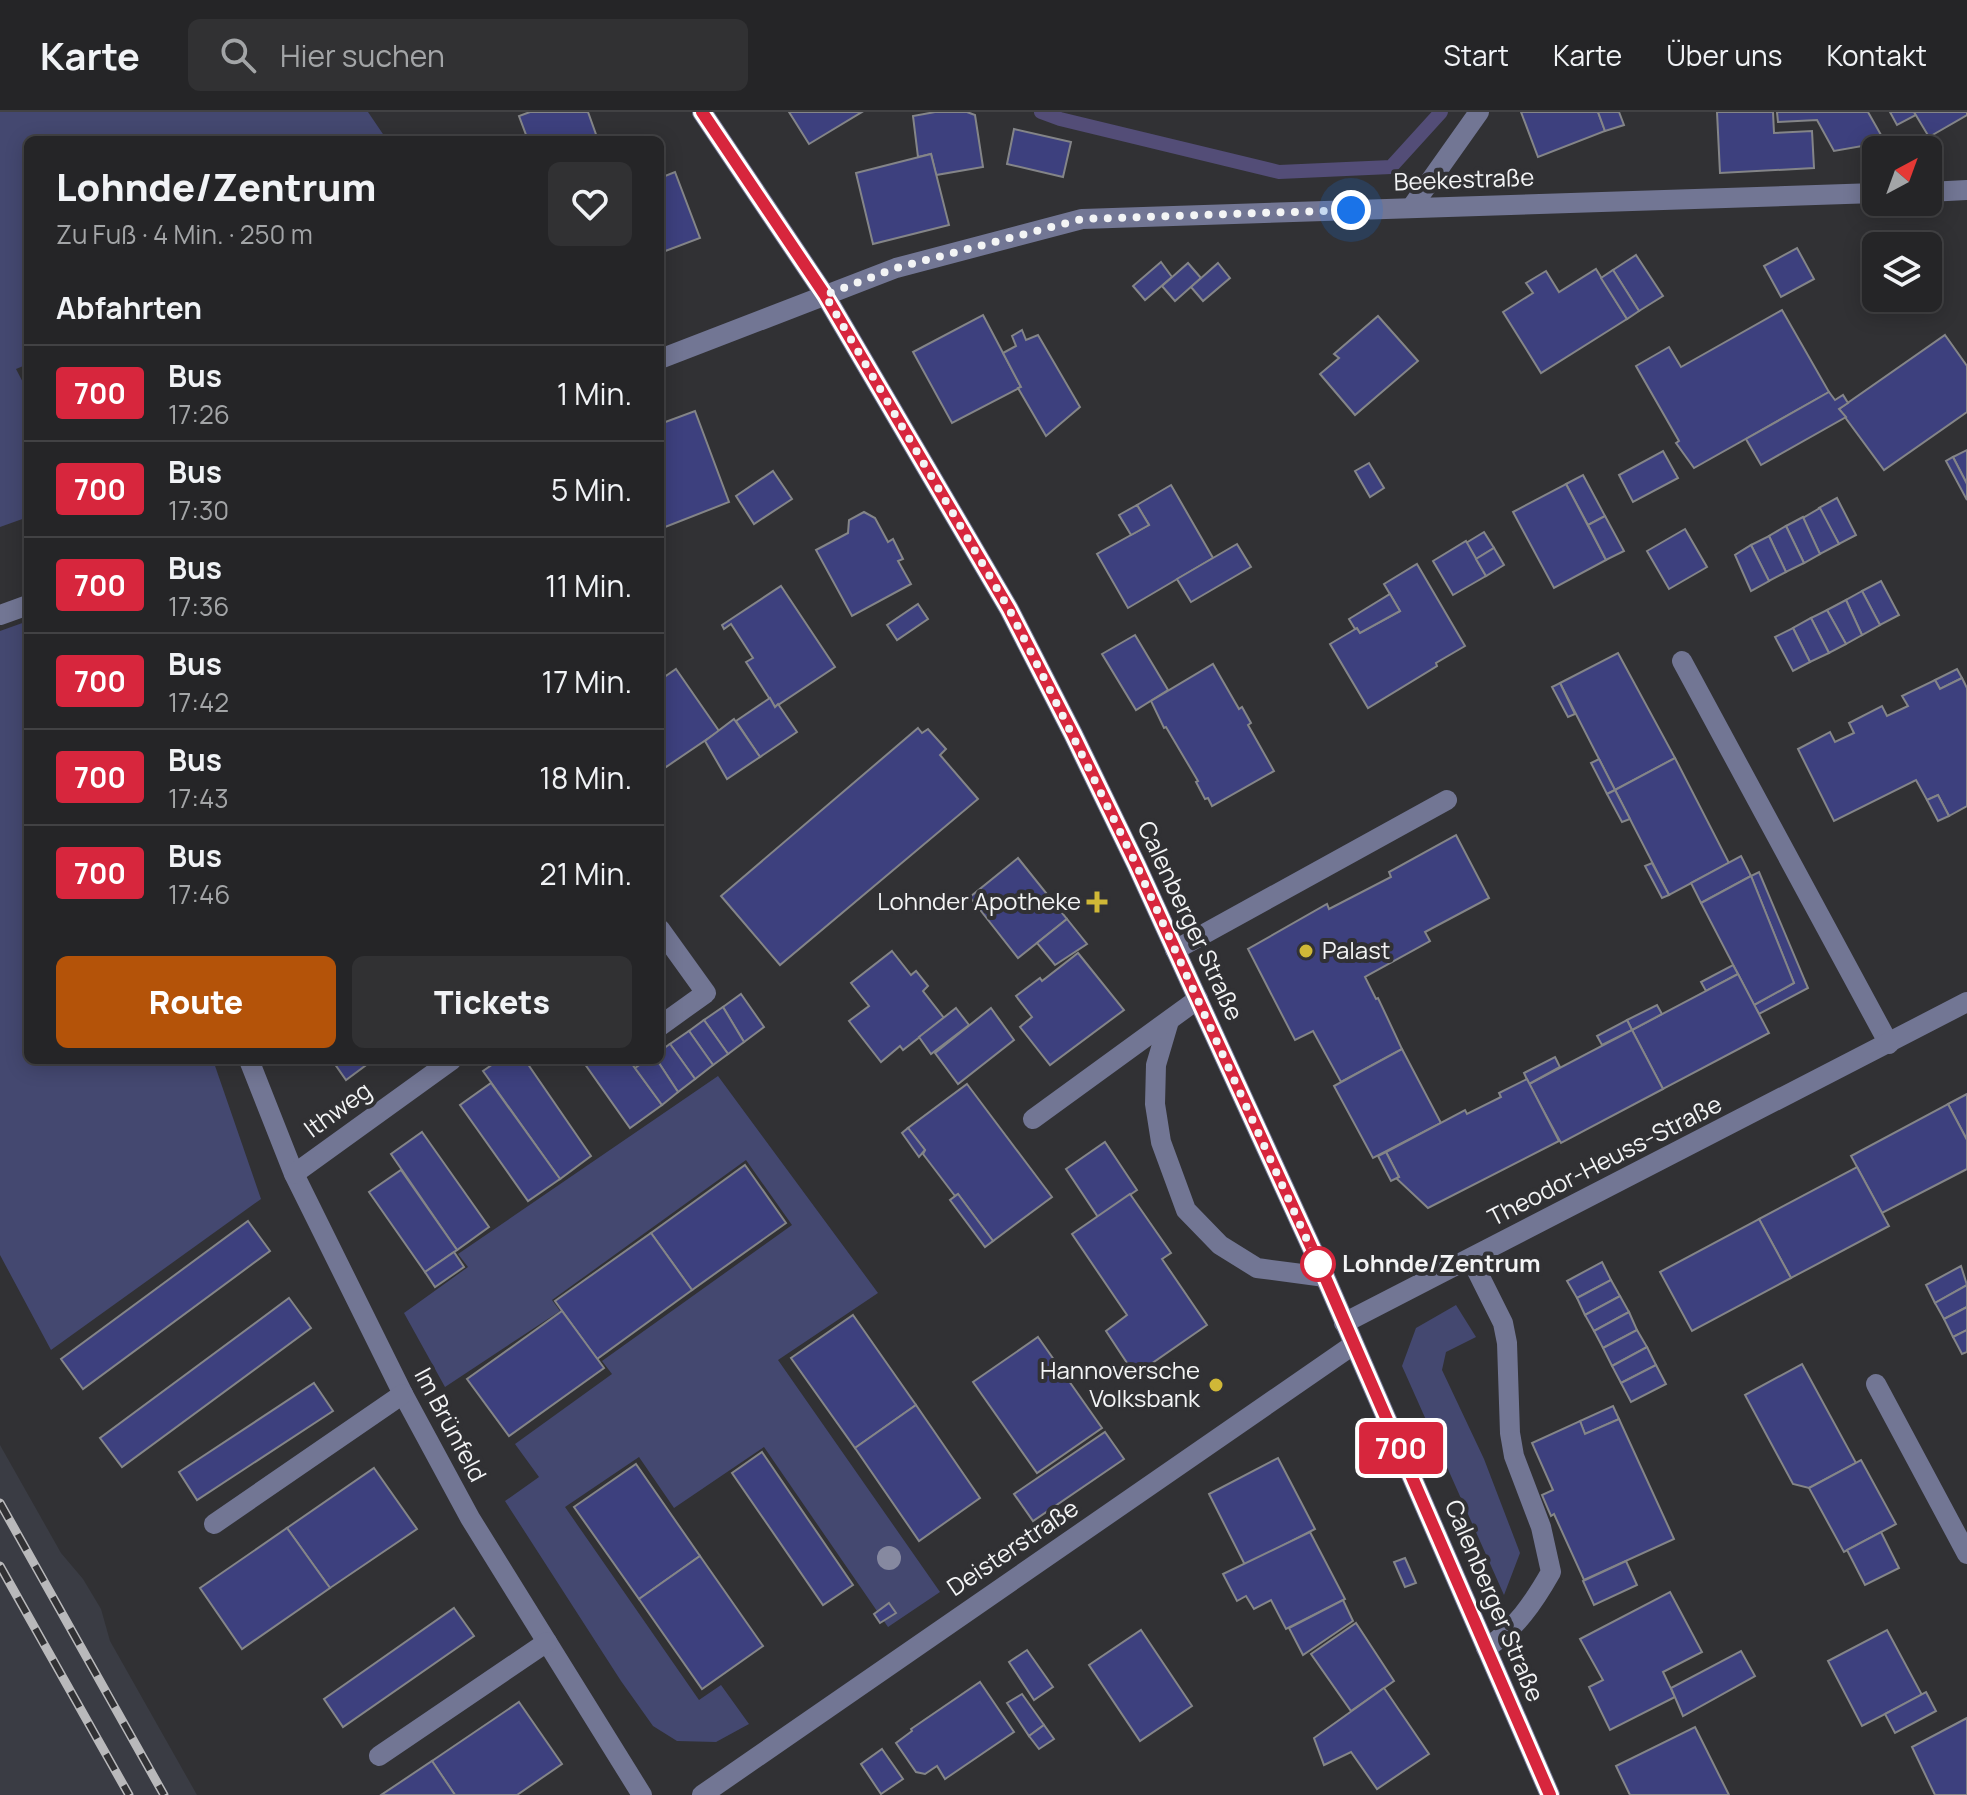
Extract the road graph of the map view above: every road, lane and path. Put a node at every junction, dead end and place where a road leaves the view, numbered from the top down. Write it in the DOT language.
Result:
graph roads {
  1 [pos="702,112"];
  2 [pos="1479,112"];
  3 [pos="1967,190"];
  4 [pos="1942,191"];
  5 [pos="1862,193"];
  6 [pos="1411,208"];
  7 [pos="825,295"];
  8 [pos="664,357"];
  9 [pos="24,606"];
  10 [pos="0,615"];
  11 [pos="1682,661"];
  12 [pos="1447,800"];
  13 [pos="664,935"];
  14 [pos="1175,950"];
  15 [pos="1198,999"];
  16 [pos="1967,1002"];
  17 [pos="1169,1021"];
  18 [pos="664,1023"];
  19 [pos="1889,1044"];
  20 [pos="251,1064"];
  21 [pos="446,1064"];
  22 [pos="1033,1119"];
  23 [pos="294,1174"];
  24 [pos="1471,1259"];
  25 [pos="1325,1277"];
  26 [pos="1344,1323"];
  27 [pos="1353,1345"];
  28 [pos="1876,1384"];
  29 [pos="403,1394"];
  30 [pos="214,1524"];
  31 [pos="1967,1554"];
  32 [pos="547,1642"];
  33 [pos="1486,1648"];
  34 [pos="379,1756"];
  35 [pos="642,1795"];
  36 [pos="702,1795"];
  37 [pos="1550,1795"];
  1 -- 7 [label="street, Calenberger Straße"];
  2 -- 6 [label="street"];
  3 -- 4 [label="street"];
  5 -- 6 [label="street, Beekestraße"];
  6 -- 7 [label="street, Beekestraße"];
  7 -- 8 [label="street, Beekestraße"];
  7 -- 14 [label="street, Calenberger Straße"];
  9 -- 10 [label="street"];
  11 -- 19 [label="street"];
  12 -- 14 [label="street"];
  13 -- 18 [label="street"];
  14 -- 15 [label="street, Calenberger Straße"];
  15 -- 17 [label="street"];
  15 -- 25 [label="street, Calenberger Straße"];
  16 -- 19 [label="street, Theodor-Heuss-Straße"];
  17 -- 22 [label="street"];
  17 -- 25 [label="street"];
  19 -- 24 [label="street, Theodor-Heuss-Straße"];
  20 -- 23 [label="street, Im Brünfeld"];
  21 -- 23 [label="street, Ithweg"];
  23 -- 29 [label="street, Im Brünfeld"];
  24 -- 26 [label="street, Theodor-Heuss-Straße"];
  24 -- 33 [label="street"];
  25 -- 26 [label="street, Calenberger Straße"];
  26 -- 27 [label="street, Calenberger Straße"];
  27 -- 33 [label="street, Calenberger Straße"];
  27 -- 36 [label="street, Deisterstraße"];
  28 -- 31 [label="street"];
  29 -- 30 [label="street"];
  29 -- 32 [label="street, Im Brünfeld"];
  32 -- 34 [label="street"];
  32 -- 35 [label="street, Im Brünfeld"];
  33 -- 37 [label="street, Calenberger Straße"];
}
